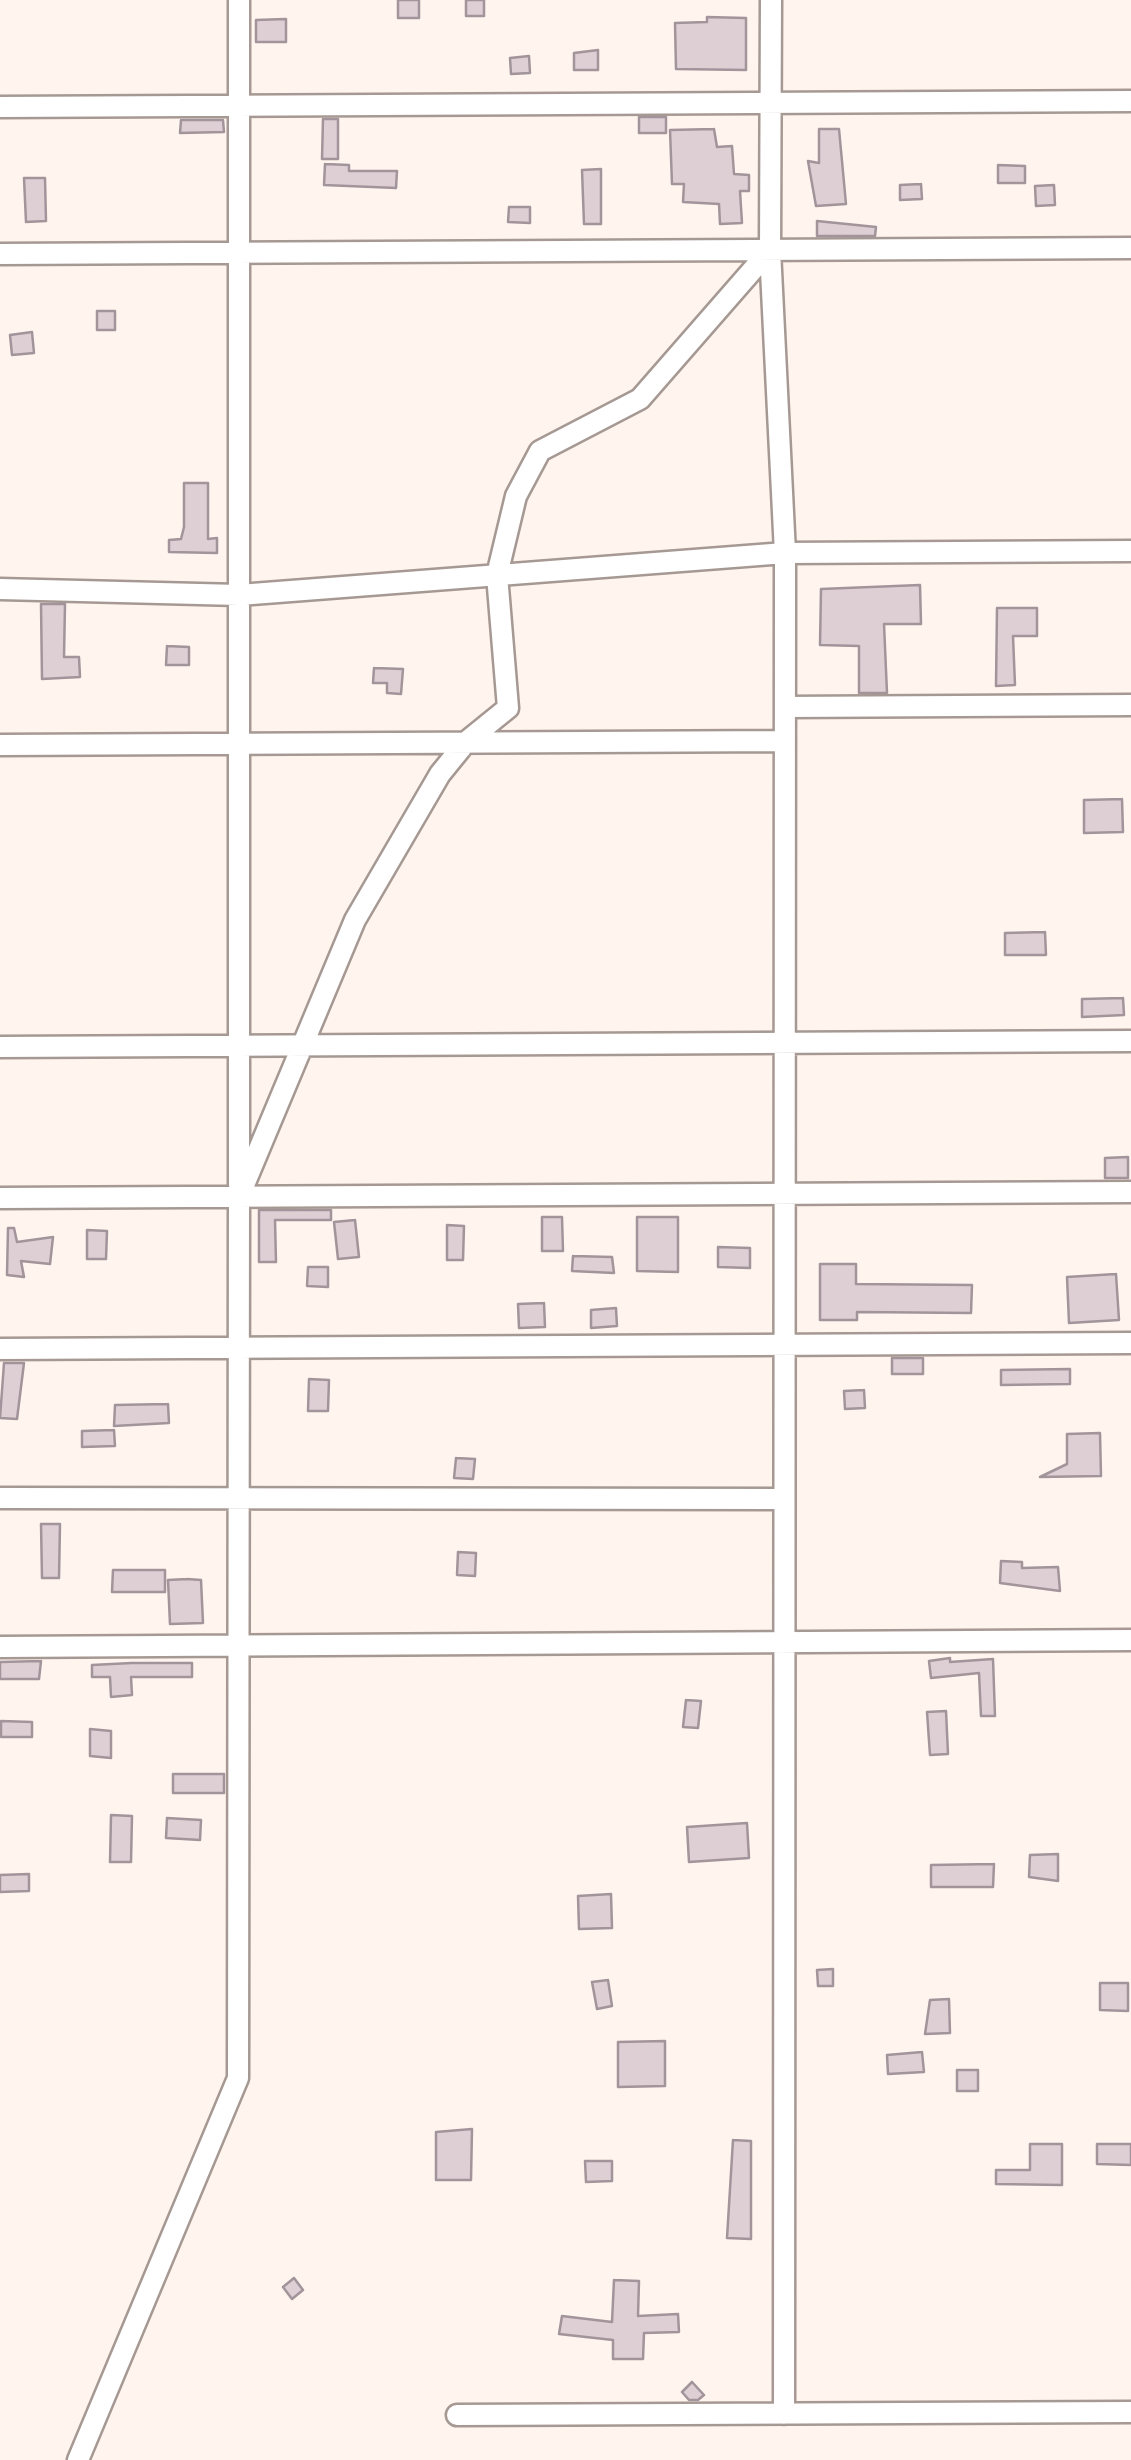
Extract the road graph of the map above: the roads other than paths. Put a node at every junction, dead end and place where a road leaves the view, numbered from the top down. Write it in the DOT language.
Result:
graph roads {
  1 [pos="239,0"];
  2 [pos="772,0"];
  3 [pos="1131,100"];
  4 [pos="773,102"];
  5 [pos="239,106"];
  6 [pos="0,107"];
  7 [pos="1131,248"];
  8 [pos="770,250"];
  9 [pos="239,253"];
  10 [pos="0,254"];
  11 [pos="1131,551"];
  12 [pos="785,553"];
  13 [pos="498,575"];
  14 [pos="0,589"];
  15 [pos="239,596"];
  16 [pos="1131,705"];
  17 [pos="784,707"];
  18 [pos="785,740"];
  19 [pos="466,742"];
  20 [pos="239,744"];
  21 [pos="0,745"];
  22 [pos="1131,1040"];
  23 [pos="785,1042"];
  24 [pos="238,1046"];
  25 [pos="300,1046"];
  26 [pos="0,1047"];
  27 [pos="1131,1192"];
  28 [pos="784,1194"];
  29 [pos="238,1197"];
  30 [pos="0,1198"];
  31 [pos="1131,1343"];
  32 [pos="784,1345"];
  33 [pos="238,1348"];
  34 [pos="0,1349"];
  35 [pos="0,1498"];
  36 [pos="784,1499"];
  37 [pos="238,1502"];
  38 [pos="1131,1640"];
  39 [pos="784,1642"];
  40 [pos="238,1645"];
  41 [pos="0,1646"];
  42 [pos="1131,2412"];
  43 [pos="784,2414"];
  44 [pos="456,2416"];
  45 [pos="78,2460"];
  1 -- 5 [label="street"];
  2 -- 4 [label="street"];
  3 -- 4 [label="street"];
  4 -- 5 [label="street"];
  4 -- 8 [label="street"];
  5 -- 6 [label="street"];
  5 -- 9 [label="street"];
  7 -- 8 [label="street"];
  8 -- 9 [label="street"];
  8 -- 12 [label="street"];
  8 -- 13 [label="street"];
  9 -- 10 [label="street"];
  9 -- 15 [label="street"];
  11 -- 12 [label="street"];
  12 -- 13 [label="street"];
  12 -- 17 [label="street"];
  13 -- 15 [label="street"];
  13 -- 19 [label="street"];
  14 -- 15 [label="street"];
  15 -- 20 [label="street"];
  16 -- 17 [label="street"];
  17 -- 18 [label="street"];
  18 -- 19 [label="street"];
  18 -- 23 [label="street"];
  19 -- 20 [label="street"];
  19 -- 25 [label="street"];
  20 -- 21 [label="street"];
  20 -- 24 [label="street"];
  22 -- 23 [label="street"];
  23 -- 25 [label="street"];
  23 -- 28 [label="street"];
  24 -- 25 [label="street"];
  24 -- 26 [label="street"];
  24 -- 29 [label="street"];
  25 -- 29 [label="street"];
  27 -- 28 [label="street"];
  28 -- 29 [label="street"];
  28 -- 32 [label="street"];
  29 -- 30 [label="street"];
  29 -- 33 [label="street"];
  31 -- 32 [label="street"];
  32 -- 33 [label="street"];
  32 -- 36 [label="street"];
  33 -- 34 [label="street"];
  33 -- 37 [label="street"];
  35 -- 37 [label="street"];
  36 -- 37 [label="street"];
  36 -- 39 [label="street"];
  37 -- 40 [label="street"];
  38 -- 39 [label="street"];
  39 -- 40 [label="street"];
  39 -- 43 [label="street"];
  40 -- 41 [label="street"];
  40 -- 45 [label="street"];
  42 -- 43 [label="street"];
  43 -- 44 [label="street"];
}
